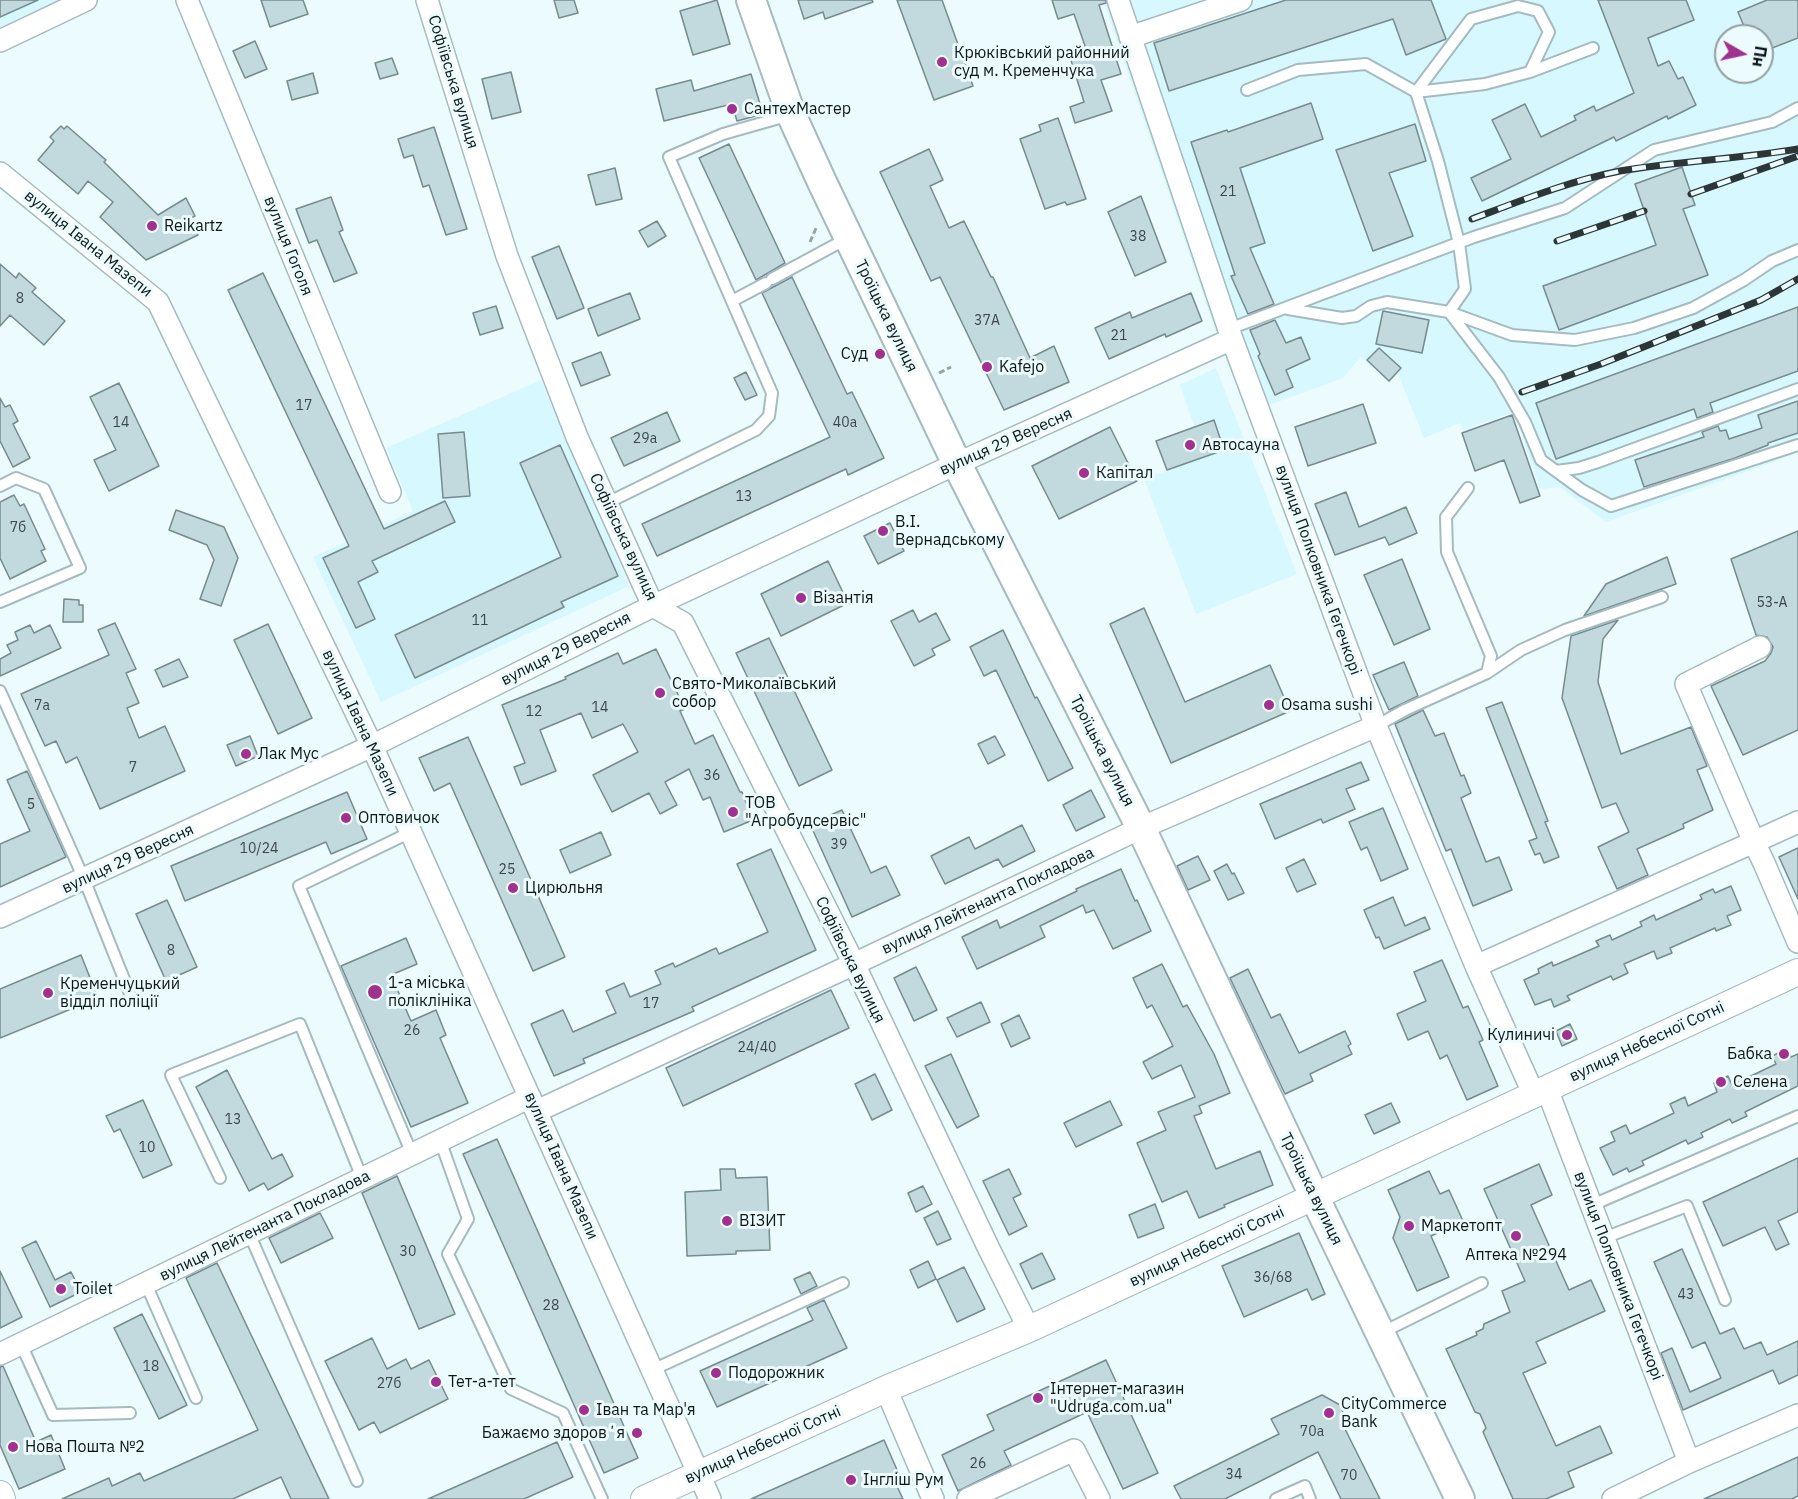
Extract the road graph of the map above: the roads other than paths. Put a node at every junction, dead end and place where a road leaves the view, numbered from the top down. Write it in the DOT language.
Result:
graph roads {
  1 [pos="86,0"];
  2 [pos="187,0"];
  3 [pos="427,0"];
  4 [pos="751,0"];
  5 [pos="1118,0"];
  6 [pos="1238,0"];
  7 [pos="1130,37"];
  8 [pos="0,41"];
  9 [pos="1593,48"];
  10 [pos="1530,72"];
  11 [pos="1247,90"];
  12 [pos="1416,92"];
  13 [pos="1798,108"];
  14 [pos="791,114"];
  15 [pos="0,173"];
  16 [pos="849,237"];
  17 [pos="1459,243"];
  18 [pos="1798,250"];
  19 [pos="732,301"];
  20 [pos="1287,309"];
  21 [pos="1449,312"];
  22 [pos="1230,334"];
  23 [pos="1798,389"];
  24 [pos="1798,445"];
  25 [pos="957,464"];
  26 [pos="1556,471"];
  27 [pos="0,486"];
  28 [pos="1468,488"];
  29 [pos="390,492"];
  30 [pos="607,503"];
  31 [pos="1662,597"];
  32 [pos="0,602"];
  33 [pos="653,606"];
  34 [pos="1760,647"];
  35 [pos="1487,673"];
  36 [pos="0,691"];
  37 [pos="1376,726"];
  38 [pos="372,746"];
  39 [pos="1798,822"];
  40 [pos="1141,828"];
  41 [pos="411,832"];
  42 [pos="1754,842"];
  43 [pos="84,879"];
  44 [pos="0,917"];
  45 [pos="1798,942"];
  46 [pos="854,964"];
  47 [pos="1476,966"];
  48 [pos="1798,972"];
  49 [pos="130,994"];
  50 [pos="1540,1092"];
  51 [pos="533,1104"];
  52 [pos="1798,1116"];
  53 [pos="440,1140"];
  54 [pos="412,1154"];
  55 [pos="220,1178"];
  56 [pos="362,1178"];
  57 [pos="1315,1198"];
  58 [pos="1590,1206"];
  59 [pos="249,1233"];
  60 [pos="1604,1238"];
  61 [pos="843,1283"];
  62 [pos="1482,1283"];
  63 [pos="146,1284"];
  64 [pos="1725,1300"];
  65 [pos="1029,1329"];
  66 [pos="1381,1333"];
  67 [pos="21,1344"];
  68 [pos="0,1354"];
  69 [pos="652,1370"];
  70 [pos="886,1389"];
  71 [pos="196,1398"];
  72 [pos="130,1413"];
  73 [pos="1798,1415"];
  74 [pos="1689,1462"];
  75 [pos="698,1474"];
  76 [pos="357,1481"];
  77 [pos="0,1494"];
  78 [pos="970,1498"];
  79 [pos="2,1499"];
  80 [pos="602,1499"];
  81 [pos="644,1499"];
  82 [pos="710,1499"];
  83 [pos="933,1499"];
  84 [pos="1099,1499"];
  85 [pos="1276,1499"];
  86 [pos="1310,1499"];
  87 [pos="1460,1499"];
  88 [pos="1613,1499"];
  1 -- 8 [label="street"];
  2 -- 29 [label="street, вулиця Гоголя"];
  3 -- 30 [label="street, Софіївська вулиця"];
  4 -- 14 [label="main road, Троїцька вулиця"];
  5 -- 7 [label="street, вулиця Полковника Гегечкорі"];
  6 -- 7 [label="street"];
  7 -- 22 [label="street, вулиця Полковника Гегечкорі"];
  9 -- 10 [label="lane"];
  10 -- 12 [label="lane"];
  10 -- 12 [label="lane"];
  11 -- 12 [label="lane"];
  12 -- 17 [label="lane"];
  13 -- 17 [label="lane"];
  14 -- 16 [label="main road, Троїцька вулиця"];
  14 -- 19 [label="lane"];
  15 -- 38 [label="street, вулиця Івана Мазепи"];
  16 -- 19 [label="lane"];
  16 -- 25 [label="main road, Троїцька вулиця"];
  17 -- 20 [label="lane"];
  17 -- 21 [label="lane"];
  18 -- 21 [label="lane"];
  19 -- 30 [label="lane"];
  20 -- 21 [label="lane"];
  20 -- 22 [label="lane"];
  21 -- 26 [label="lane"];
  22 -- 25 [label="street, вулиця 29 Вересня"];
  22 -- 37 [label="street, вулиця Полковника Гегечкорі"];
  23 -- 26 [label="lane"];
  24 -- 26 [label="lane"];
  25 -- 33 [label="street, вулиця 29 Вересня"];
  25 -- 40 [label="main road, Троїцька вулиця"];
  27 -- 32 [label="lane"];
  28 -- 35 [label="lane"];
  30 -- 33 [label="street, Софіївська вулиця"];
  31 -- 35 [label="lane"];
  33 -- 38 [label="street, вулиця 29 Вересня"];
  33 -- 46 [label="street, Софіївська вулиця"];
  34 -- 42 [label="street"];
  35 -- 37 [label="lane"];
  36 -- 43 [label="lane"];
  37 -- 40 [label="street, вулиця Лейтенанта Покладова"];
  37 -- 47 [label="street, вулиця Полковника Гегечкорі"];
  38 -- 41 [label="street, вулиця Івана Мазепи"];
  38 -- 43 [label="street, вулиця 29 Вересня"];
  39 -- 42 [label="street"];
  40 -- 46 [label="street, вулиця Лейтенанта Покладова"];
  40 -- 57 [label="main road, Троїцька вулиця"];
  41 -- 51 [label="street, вулиця Івана Мазепи"];
  41 -- 54 [label="lane"];
  42 -- 45 [label="street"];
  42 -- 47 [label="street"];
  43 -- 44 [label="street, вулиця 29 Вересня"];
  43 -- 49 [label="lane"];
  46 -- 51 [label="street, вулиця Лейтенанта Покладова"];
  46 -- 65 [label="street, Софіївська вулиця"];
  47 -- 50 [label="street, вулиця Полковника Гегечкорі"];
  48 -- 50 [label="street, вулиця Небесної Сотні"];
  50 -- 57 [label="street, вулиця Небесної Сотні"];
  50 -- 58 [label="street, вулиця Полковника Гегечкорі"];
  51 -- 53 [label="street, вулиця Лейтенанта Покладова"];
  51 -- 69 [label="street, вулиця Івана Мазепи"];
  52 -- 58 [label="lane"];
  53 -- 54 [label="street, вулиця Лейтенанта Покладова"];
  53 -- 80 [label="lane"];
  54 -- 56 [label="street, вулиця Лейтенанта Покладова"];
  55 -- 56 [label="lane"];
  56 -- 59 [label="street, вулиця Лейтенанта Покладова"];
  57 -- 65 [label="street, вулиця Небесної Сотні"];
  57 -- 66 [label="main road, Троїцька вулиця"];
  58 -- 60 [label="street, вулиця Полковника Гегечкорі"];
  59 -- 63 [label="street, вулиця Лейтенанта Покладова"];
  59 -- 76 [label="lane"];
  60 -- 64 [label="lane"];
  60 -- 74 [label="street, вулиця Полковника Гегечкорі"];
  61 -- 69 [label="lane"];
  62 -- 66 [label="lane"];
  63 -- 67 [label="street, вулиця Лейтенанта Покладова"];
  63 -- 71 [label="lane"];
  65 -- 70 [label="street, вулиця Небесної Сотні"];
  66 -- 87 [label="main road, Троїцька вулиця"];
  67 -- 68 [label="street, вулиця Лейтенанта Покладова"];
  67 -- 72 [label="lane"];
  69 -- 75 [label="street, вулиця Івана Мазепи"];
  70 -- 75 [label="street, вулиця Небесної Сотні"];
  70 -- 83 [label="street"];
  73 -- 74 [label="street"];
  74 -- 88 [label="street"];
  75 -- 81 [label="street, вулиця Небесної Сотні"];
  75 -- 82 [label="street, вулиця Івана Мазепи"];
  77 -- 79 [label="street"];
  78 -- 84 [label="street"];
  85 -- 86 [label="lane"];
}
